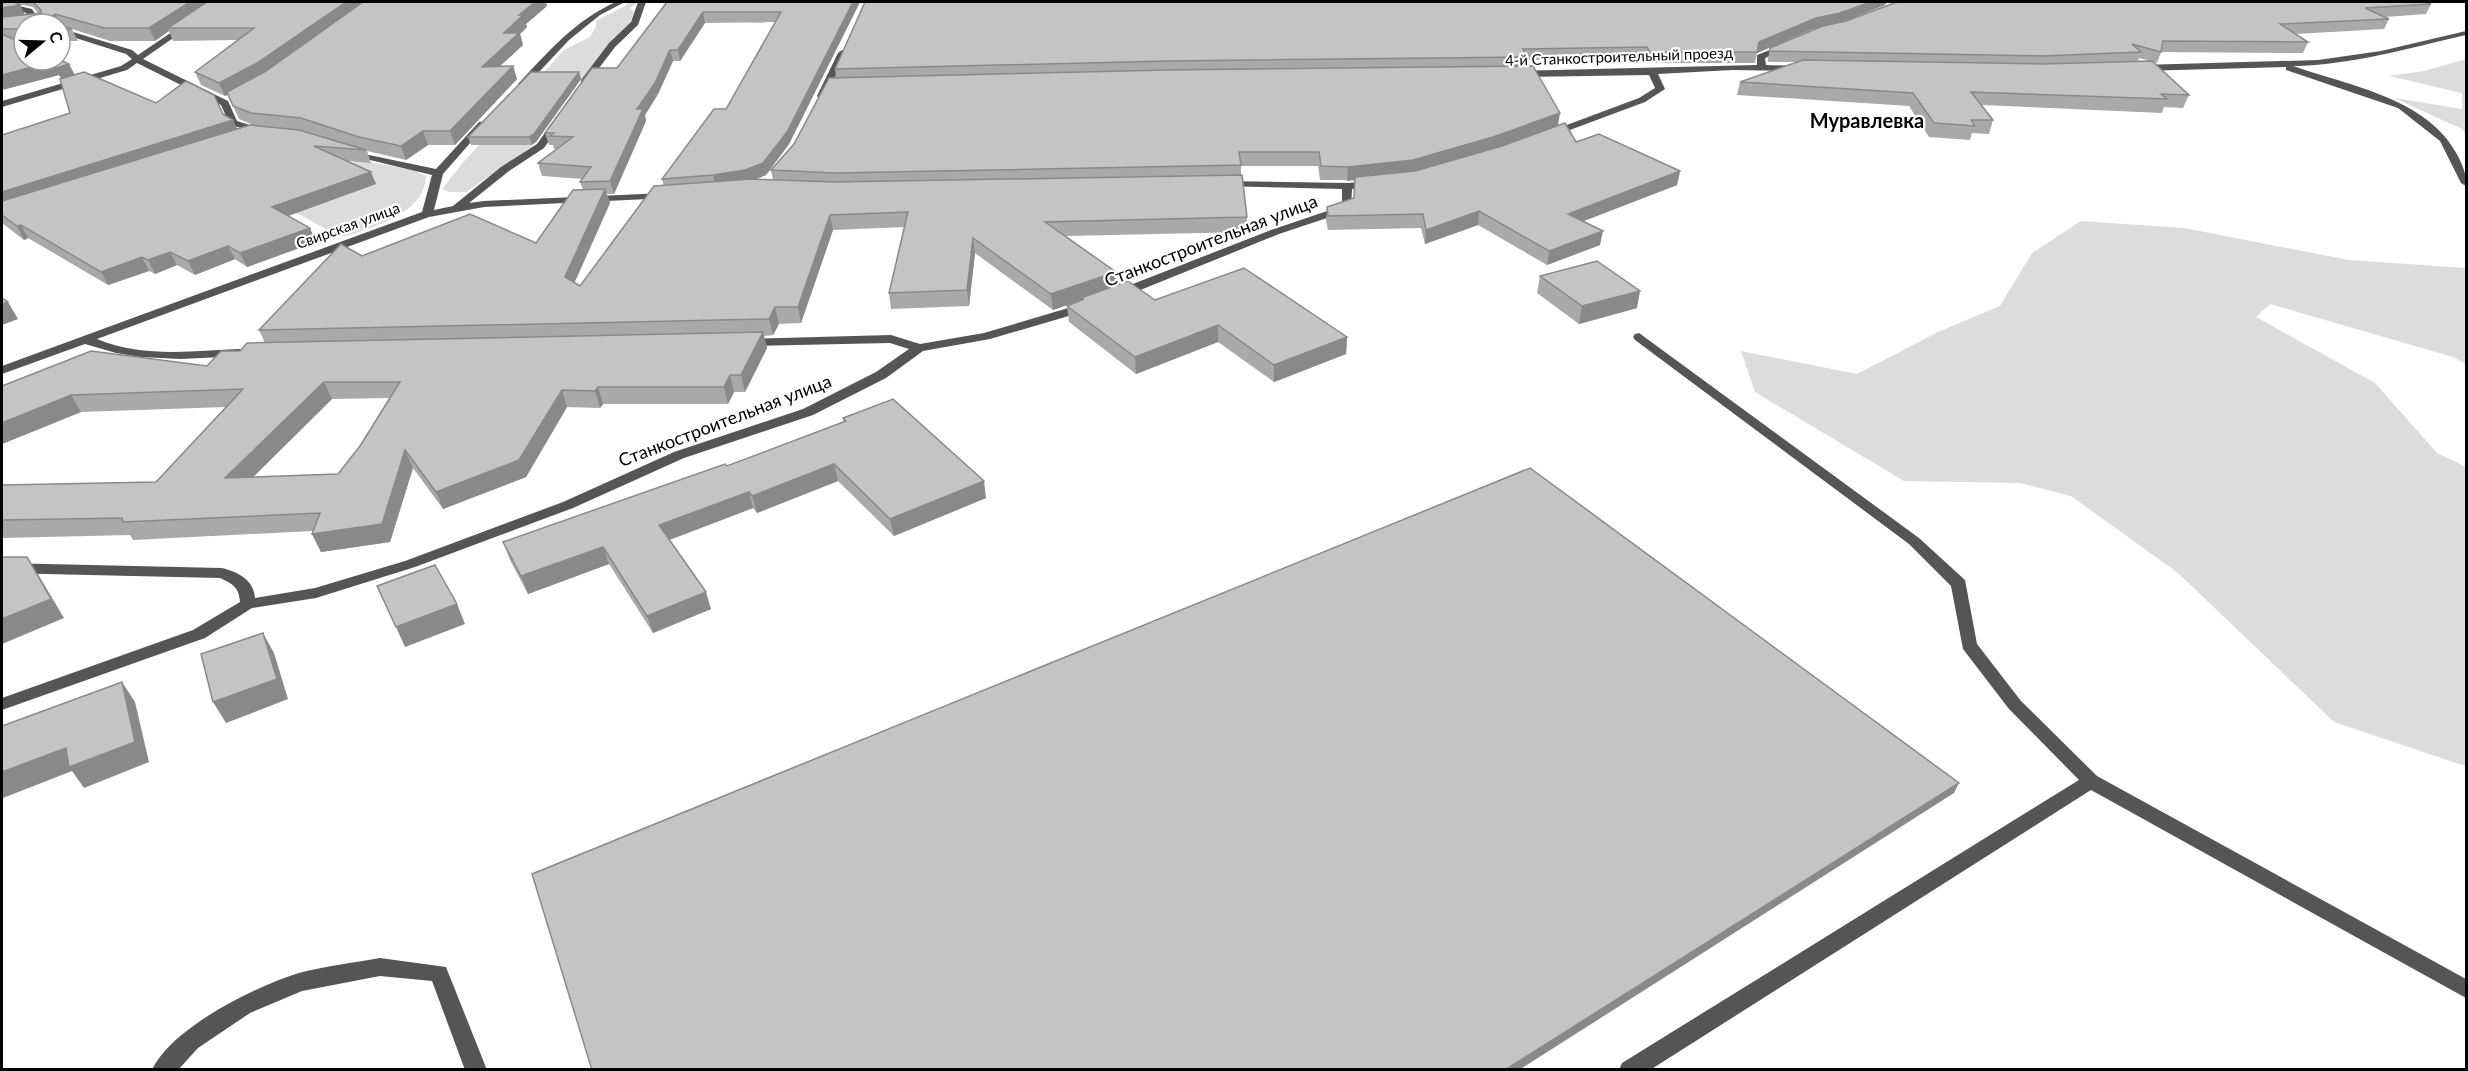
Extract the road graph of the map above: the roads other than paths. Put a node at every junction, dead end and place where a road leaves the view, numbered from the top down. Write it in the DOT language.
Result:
graph roads {
  1 [pos="2,2"];
  2 [pos="221,2"];
  3 [pos="620,2"];
  4 [pos="641,2"];
  5 [pos="30,12"];
  6 [pos="2466,33"];
  7 [pos="72,34"];
  8 [pos="1798,41"];
  9 [pos="845,46"];
  10 [pos="136,59"];
  11 [pos="2276,64"];
  12 [pos="1762,67"];
  13 [pos="2130,69"];
  14 [pos="1815,70"];
  15 [pos="1652,72"];
  16 [pos="1511,74"];
  17 [pos="515,92"];
  18 [pos="576,94"];
  19 [pos="2,104"];
  20 [pos="817,105"];
  21 [pos="564,112"];
  22 [pos="486,120"];
  23 [pos="254,132"];
  24 [pos="275,134"];
  25 [pos="243,135"];
  26 [pos="1538,139"];
  27 [pos="341,150"];
  28 [pos="438,173"];
  29 [pos="1384,183"];
  30 [pos="2466,183"];
  31 [pos="1208,184"];
  32 [pos="1347,186"];
  33 [pos="678,195"];
  34 [pos="458,207"];
  35 [pos="427,214"];
  36 [pos="1639,338"];
  37 [pos="85,339"];
  38 [pos="728,343"];
  39 [pos="919,348"];
  40 [pos="253,353"];
  41 [pos="2,370"];
  42 [pos="2,568"];
  43 [pos="248,604"];
  44 [pos="2,704"];
  45 [pos="2091,781"];
  46 [pos="2466,989"];
  47 [pos="163,1070"];
  48 [pos="476,1070"];
  49 [pos="1630,1070"];
  1 -- 5 [label="street"];
  2 -- 10 [label="street"];
  3 -- 4 [label="street"];
  3 -- 17 [label="street"];
  4 -- 18 [label="street"];
  6 -- 11 [label="street"];
  7 -- 10 [label="street"];
  8 -- 12 [label="street"];
  9 -- 20 [label="street"];
  10 -- 19 [label="street"];
  10 -- 23 [label="street"];
  11 -- 13 [label="street"];
  11 -- 30 [label="street"];
  12 -- 14 [label="street, 4-й Станкостроительный проезд"];
  12 -- 15 [label="street, 4-й Станкостроительный проезд"];
  15 -- 16 [label="street, 4-й Станкостроительный проезд"];
  15 -- 26 [label="street"];
  21 -- 34 [label="street"];
  22 -- 28 [label="street, Свирская улица"];
  23 -- 24 [label="street"];
  23 -- 25 [label="street"];
  27 -- 28 [label="street"];
  28 -- 35 [label="street, Свирская улица"];
  29 -- 32 [label="street"];
  31 -- 32 [label="street"];
  32 -- 39 [label="street, Станкостроительная улица"];
  33 -- 34 [label="street"];
  34 -- 35 [label="street"];
  35 -- 37 [label="street, Свирская улица"];
  36 -- 45 [label="street"];
  37 -- 40 [label="street"];
  37 -- 41 [label="street, Свирская улица"];
  38 -- 39 [label="street"];
  39 -- 43 [label="street, Станкостроительная улица"];
  42 -- 43 [label="street"];
  43 -- 44 [label="street, Станкостроительная улица"];
  45 -- 46 [label="street"];
  45 -- 49 [label="street"];
  47 -- 48 [label="street"];
}
